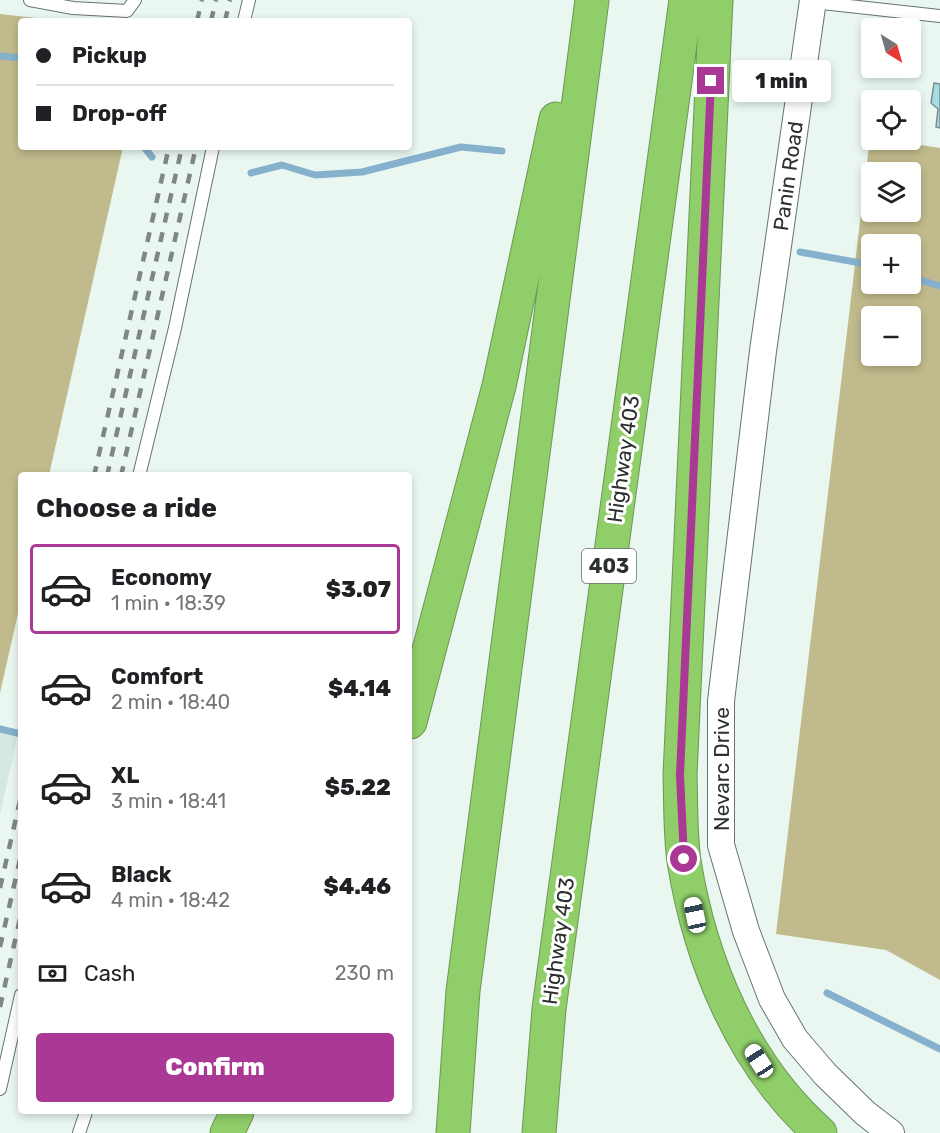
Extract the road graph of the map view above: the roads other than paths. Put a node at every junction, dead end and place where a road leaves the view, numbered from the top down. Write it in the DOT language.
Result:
graph roads {
  1 [pos="30,0"];
  2 [pos="135,0"];
  3 [pos="249,0"];
  4 [pos="581,0"];
  5 [pos="592,0"];
  6 [pos="686,0"];
  7 [pos="716,0"];
  8 [pos="813,1"];
  9 [pos="940,16"];
  10 [pos="245,18"];
  11 [pos="212,150"];
  12 [pos="763,351"];
  13 [pos="140,472"];
  14 [pos="412,715"];
  15 [pos="18,1008"];
  16 [pos="0,1089"];
  17 [pos="85,1114"];
  18 [pos="236,1114"];
  19 [pos="79,1133"];
  20 [pos="227,1133"];
  21 [pos="453,1133"];
  22 [pos="539,1133"];
  23 [pos="820,1133"];
  24 [pos="891,1133"];
  1 -- 2 [label="lane"];
  3 -- 10 [label="lane"];
  4 -- 14 [label="highway"];
  5 -- 21 [label="highway"];
  6 -- 22 [label="highway, Highway 403 / 403"];
  7 -- 23 [label="highway"];
  8 -- 9 [label="lane"];
  8 -- 12 [label="street, Panin Road"];
  11 -- 13 [label="lane"];
  12 -- 24 [label="street, Nevarc Drive"];
  15 -- 16 [label="lane"];
  17 -- 19 [label="lane"];
  18 -- 20 [label="highway"];
}
